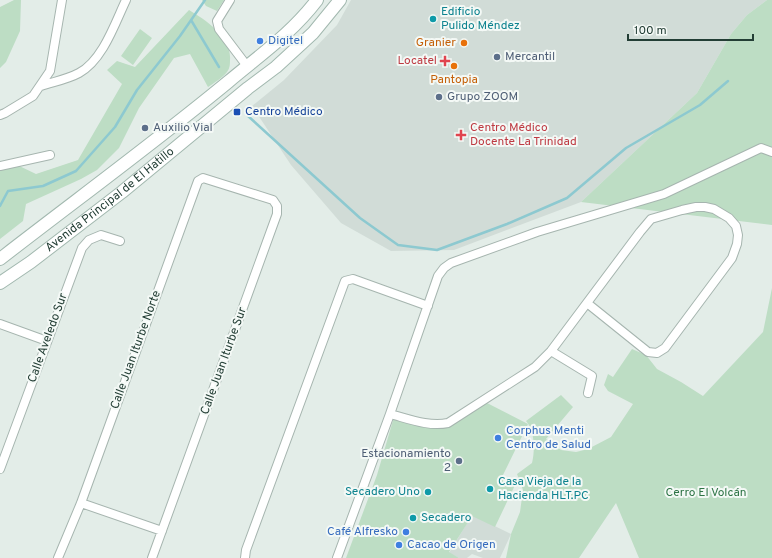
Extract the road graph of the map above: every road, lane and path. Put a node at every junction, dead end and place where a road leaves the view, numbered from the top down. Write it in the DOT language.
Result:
graph roads {
  1 [pos="62,0"];
  2 [pos="126,0"];
  3 [pos="230,0"];
  4 [pos="318,0"];
  5 [pos="340,0"];
  6 [pos="248,66"];
  7 [pos="41,86"];
  8 [pos="0,115"];
  9 [pos="772,152"];
  10 [pos="50,155"];
  11 [pos="0,166"];
  12 [pos="237,188"];
  13 [pos="120,241"];
  14 [pos="0,258"];
  15 [pos="0,283"];
  16 [pos="587,302"];
  17 [pos="428,306"];
  18 [pos="0,324"];
  19 [pos="47,341"];
  20 [pos="550,351"];
  21 [pos="588,393"];
  22 [pos="390,414"];
  23 [pos="0,467"];
  24 [pos="81,503"];
  25 [pos="162,531"];
  26 [pos="58,558"];
  27 [pos="152,558"];
  28 [pos="245,558"];
  29 [pos="337,558"];
  1 -- 7 [label="street"];
  2 -- 7 [label="street"];
  3 -- 6 [label="street"];
  4 -- 6 [label="main road, Avenida Principal de El Hatillo"];
  5 -- 15 [label="main road, Avenida Principal de El Hatillo"];
  6 -- 14 [label="main road, Avenida Principal de El Hatillo"];
  7 -- 8 [label="street"];
  9 -- 17 [label="street"];
  10 -- 11 [label="street"];
  12 -- 24 [label="street, Calle Juan Iturbe Norte"];
  12 -- 25 [label="street, Calle Juan Iturbe Sur"];
  13 -- 19 [label="street, Calle Aveledo Sur"];
  16 -- 16 [label="street"];
  16 -- 20 [label="street"];
  17 -- 22 [label="street"];
  17 -- 28 [label="street"];
  18 -- 19 [label="street"];
  19 -- 23 [label="street, Calle Aveledo Sur"];
  20 -- 21 [label="street"];
  20 -- 22 [label="street"];
  22 -- 29 [label="street"];
  24 -- 25 [label="street"];
  24 -- 26 [label="street, Calle Juan Iturbe Norte"];
  25 -- 27 [label="street, Calle Juan Iturbe Sur"];
}
